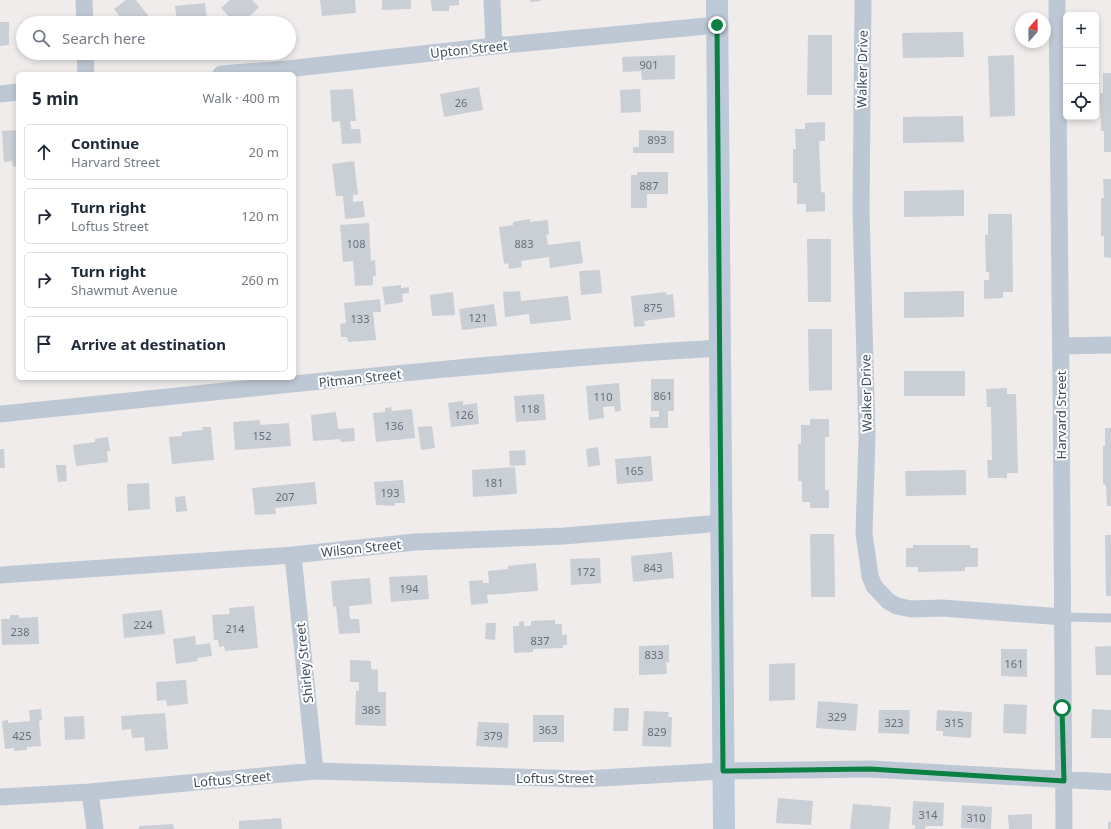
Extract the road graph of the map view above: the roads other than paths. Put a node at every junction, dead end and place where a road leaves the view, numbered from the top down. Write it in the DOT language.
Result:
graph roads {
  1 [pos="84,0"];
  2 [pos="492,0"];
  3 [pos="717,0"];
  4 [pos="863,0"];
  5 [pos="1057,0"];
  6 [pos="85,16"];
  7 [pos="717,25"];
  8 [pos="494,46"];
  9 [pos="85,60"];
  10 [pos="86,72"];
  11 [pos="287,72"];
  12 [pos="16,92"];
  13 [pos="0,94"];
  14 [pos="1111,345"];
  15 [pos="1061,346"];
  16 [pos="720,348"];
  17 [pos="292,381"];
  18 [pos="0,414"];
  19 [pos="722,523"];
  20 [pos="293,554"];
  21 [pos="0,575"];
  22 [pos="1064,617"];
  23 [pos="1111,618"];
  24 [pos="315,771"];
  25 [pos="723,771"];
  26 [pos="1064,781"];
  27 [pos="1111,782"];
  28 [pos="90,792"];
  29 [pos="0,797"];
  30 [pos="95,829"];
  31 [pos="724,829"];
  32 [pos="1064,829"];
  1 -- 6 [label="street"];
  2 -- 8 [label="street"];
  3 -- 7 [label="main road"];
  4 -- 22 [label="street, Walker Drive"];
  5 -- 15 [label="street, Harvard Street"];
  7 -- 8 [label="street, Upton Street"];
  7 -- 16 [label="main road"];
  8 -- 11 [label="street, Upton Street"];
  9 -- 10 [label="street"];
  12 -- 13 [label="street"];
  14 -- 15 [label="street"];
  15 -- 22 [label="street, Harvard Street"];
  16 -- 17 [label="street, Pitman Street"];
  16 -- 19 [label="main road"];
  17 -- 18 [label="street, Pitman Street"];
  19 -- 20 [label="street, Wilson Street"];
  19 -- 25 [label="main road"];
  20 -- 21 [label="street, Wilson Street"];
  20 -- 24 [label="street, Shirley Street"];
  22 -- 23 [label="lane"];
  22 -- 26 [label="street, Harvard Street"];
  24 -- 25 [label="street, Loftus Street"];
  24 -- 28 [label="street, Loftus Street"];
  25 -- 26 [label="street, Loftus Street"];
  25 -- 31 [label="main road"];
  26 -- 27 [label="street, Loftus Street"];
  26 -- 32 [label="street, Harvard Street"];
  28 -- 29 [label="street, Loftus Street"];
  28 -- 30 [label="street"];
}
